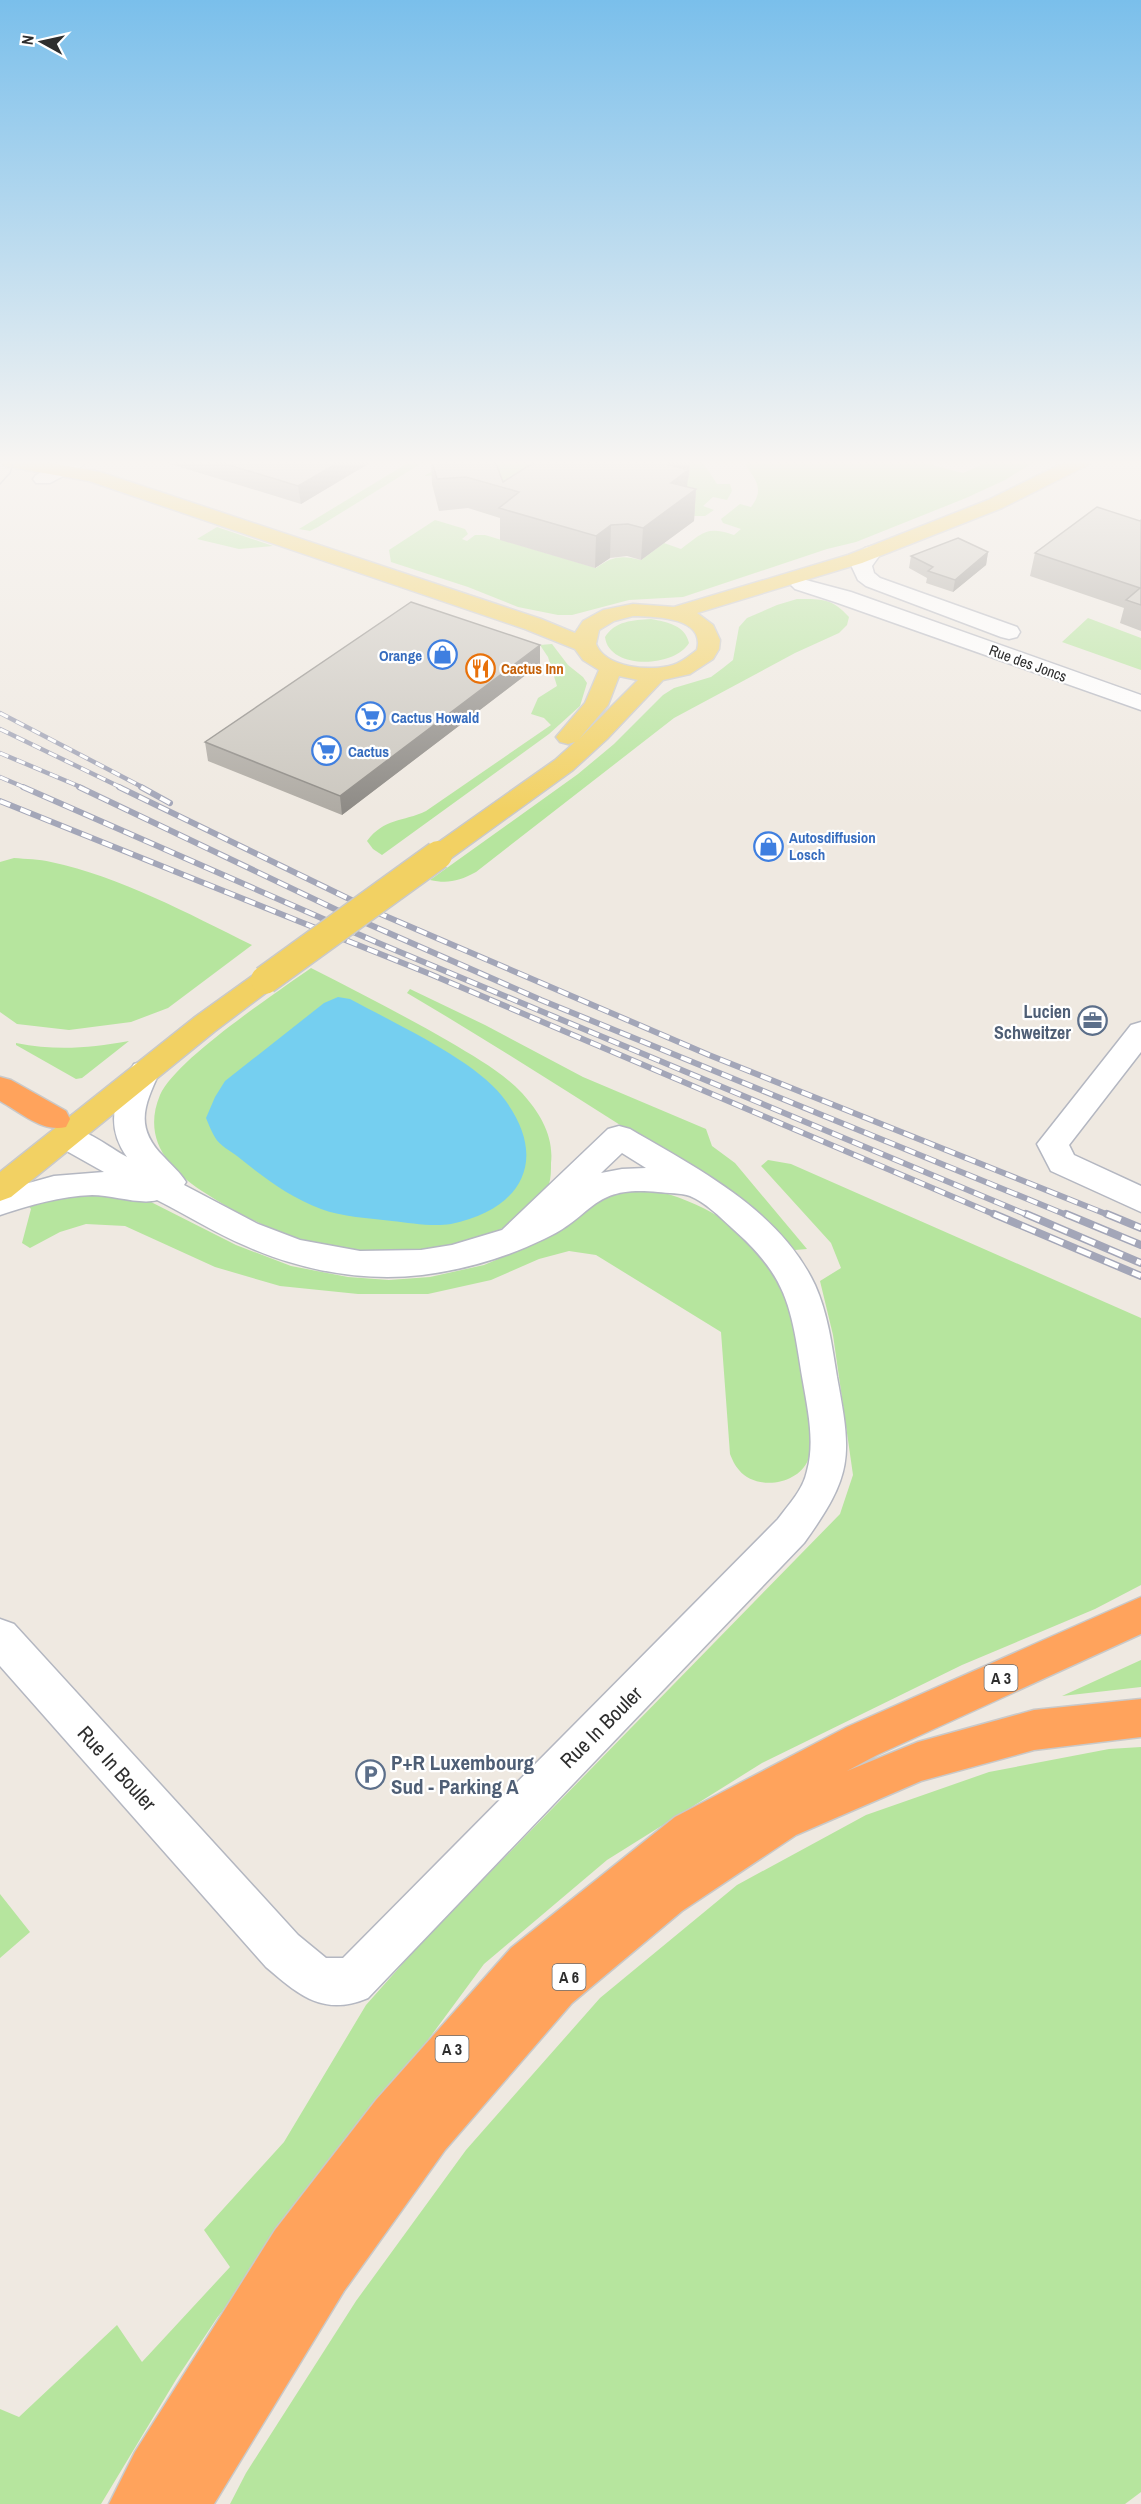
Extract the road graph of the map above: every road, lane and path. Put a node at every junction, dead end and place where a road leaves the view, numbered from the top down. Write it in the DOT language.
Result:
graph roads {
  1 [pos="394,578"];
  2 [pos="791,578"];
  3 [pos="817,578"];
  4 [pos="867,578"];
  5 [pos="802,585"];
  6 [pos="436,592"];
  7 [pos="900,592"];
  8 [pos="935,605"];
  9 [pos="877,608"];
  10 [pos="675,613"];
  11 [pos="597,621"];
  12 [pos="912,621"];
  13 [pos="720,624"];
  14 [pos="1031,640"];
  15 [pos="583,644"];
  16 [pos="1098,664"];
  17 [pos="611,668"];
  18 [pos="656,674"];
  19 [pos="1077,680"];
  20 [pos="1141,703"];
  21 [pos="429,851"];
  22 [pos="256,975"];
  23 [pos="1141,1032"];
  24 [pos="145,1071"];
  25 [pos="0,1087"];
  26 [pos="61,1128"];
  27 [pos="0,1162"];
  28 [pos="694,1185"];
  29 [pos="0,1189"];
  30 [pos="1141,1200"];
  31 [pos="0,1203"];
  32 [pos="198,1207"];
  33 [pos="513,1239"];
  34 [pos="1141,1615"];
  35 [pos="0,1637"];
  36 [pos="1141,1718"];
  37 [pos="166,2493"];
  1 -- 6 [label="main road"];
  2 -- 10 [label="main road"];
  3 -- 5 [label="main road"];
  4 -- 7 [label="street, Rue des Joncs"];
  5 -- 9 [label="street, Rue des Joncs"];
  5 -- 13 [label="main road"];
  6 -- 11 [label="main road"];
  6 -- 15 [label="main road"];
  7 -- 8 [label="street, Rue des Joncs"];
  7 -- 9 [label="street"];
  8 -- 12 [label="street"];
  8 -- 14 [label="street, Rue des Joncs"];
  9 -- 12 [label="street, Rue des Joncs"];
  10 -- 11 [label="main road"];
  10 -- 13 [label="main road"];
  11 -- 15 [label="main road"];
  12 -- 19 [label="street, Rue des Joncs"];
  13 -- 18 [label="main road"];
  15 -- 17 [label="main road"];
  16 -- 19 [label="street, Rue des Joncs"];
  17 -- 18 [label="main road"];
  17 -- 21 [label="main road"];
  18 -- 21 [label="main road"];
  19 -- 20 [label="street, Rue des Joncs"];
  21 -- 22 [label="main road, bridge"];
  22 -- 24 [label="main road"];
  22 -- 26 [label="main road"];
  23 -- 30 [label="street"];
  24 -- 26 [label="main road"];
  24 -- 32 [label="street"];
  25 -- 26 [label="highway"];
  26 -- 27 [label="main road"];
  26 -- 29 [label="main road"];
  26 -- 32 [label="street"];
  28 -- 33 [label="street"];
  28 -- 33 [label="street, Rue In Bouler"];
  28 -- 35 [label="street, Rue In Bouler"];
  31 -- 32 [label="street"];
  32 -- 33 [label="street"];
  34 -- 37 [label="highway, A 3"];
  36 -- 37 [label="highway, A 6"];
}
